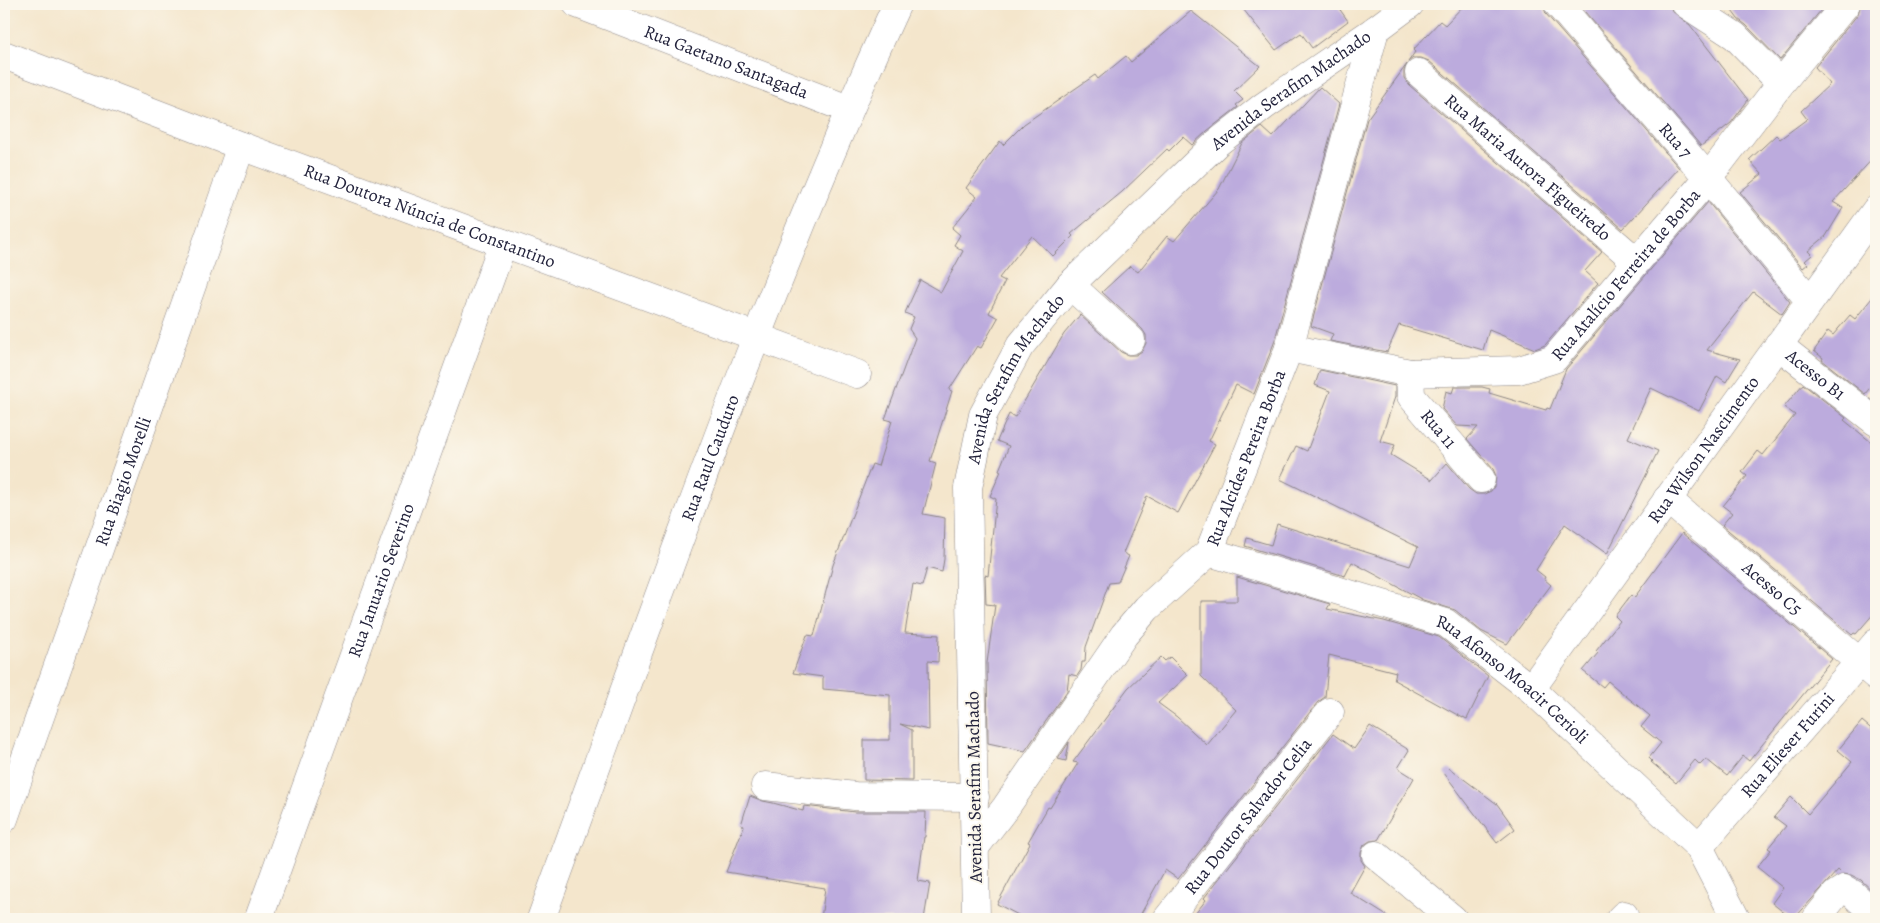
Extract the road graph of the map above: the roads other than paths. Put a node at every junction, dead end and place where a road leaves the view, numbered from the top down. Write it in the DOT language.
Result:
graph roads {
  1 [pos="577,4"];
  2 [pos="897,4"];
  3 [pos="1410,4"];
  4 [pos="1558,4"];
  5 [pos="1686,4"];
  6 [pos="1846,4"];
  7 [pos="1375,30"];
  8 [pos="4,55"];
  9 [pos="1419,73"];
  10 [pos="1781,83"];
  11 [pos="848,109"];
  12 [pos="241,146"];
  13 [pos="1708,178"];
  14 [pos="1876,210"];
  15 [pos="502,243"];
  16 [pos="1636,261"];
  17 [pos="1070,284"];
  18 [pos="1810,301"];
  19 [pos="755,336"];
  20 [pos="1131,340"];
  21 [pos="1778,345"];
  22 [pos="1289,348"];
  23 [pos="1410,373"];
  24 [pos="857,374"];
  25 [pos="1876,422"];
  26 [pos="1481,479"];
  27 [pos="1667,499"];
  28 [pos="1209,552"];
  29 [pos="1871,661"];
  30 [pos="1531,689"];
  31 [pos="1330,712"];
  32 [pos="765,786"];
  33 [pos="975,797"];
  34 [pos="4,819"];
  35 [pos="976,846"];
  36 [pos="1699,847"];
  37 [pos="1376,855"];
  38 [pos="1876,915"];
  39 [pos="259,918"];
  40 [pos="541,919"];
  41 [pos="976,919"];
  42 [pos="1167,919"];
  43 [pos="1453,919"];
  44 [pos="1736,919"];
  45 [pos="1816,919"];
  1 -- 11 [label="street, Rua Gaetano Santagada"];
  2 -- 11 [label="street, Rua Raul Cauduro"];
  3 -- 7 [label="street, Avenida Serafim Machado"];
  4 -- 13 [label="street, Rua 7"];
  5 -- 10 [label="street"];
  6 -- 10 [label="street, Rua Atalício Ferreira de Borba"];
  7 -- 17 [label="street, Avenida Serafim Machado"];
  7 -- 22 [label="street, Rua Alcides Pereira Borba"];
  8 -- 12 [label="street, Rua Doutora Núncia de Constantino"];
  9 -- 16 [label="street, Rua Maria Aurora Figueiredo"];
  10 -- 13 [label="street, Rua Atalício Ferreira de Borba"];
  11 -- 19 [label="street, Rua Raul Cauduro"];
  12 -- 15 [label="street, Rua Doutora Núncia de Constantino"];
  12 -- 34 [label="street, Rua Biagio Morelli"];
  13 -- 16 [label="street, Rua Atalício Ferreira de Borba"];
  13 -- 18 [label="street, Rua 7"];
  14 -- 18 [label="street, Rua Wilson Nascimento"];
  15 -- 19 [label="street, Rua Doutora Núncia de Constantino"];
  15 -- 39 [label="street, Rua Januario Severino"];
  16 -- 23 [label="street, Rua Atalício Ferreira de Borba"];
  17 -- 20 [label="street"];
  17 -- 33 [label="street, Avenida Serafim Machado"];
  18 -- 21 [label="street, Rua Wilson Nascimento"];
  19 -- 24 [label="street, Rua Doutora Núncia de Constantino"];
  19 -- 40 [label="street, Rua Raul Cauduro"];
  21 -- 25 [label="street, Acesso B1"];
  21 -- 27 [label="street, Rua Wilson Nascimento"];
  22 -- 23 [label="street, Rua Atalício Ferreira de Borba"];
  22 -- 28 [label="street, Rua Alcides Pereira Borba"];
  23 -- 26 [label="street, Rua 11"];
  27 -- 29 [label="street, Acesso C5"];
  27 -- 30 [label="street, Rua Wilson Nascimento"];
  28 -- 30 [label="street, Rua Afonso Moacir Cerioli"];
  28 -- 35 [label="street, Rua Alcides Pereira Borba"];
  29 -- 36 [label="street, Rua Elieser Furini"];
  30 -- 36 [label="street, Rua Afonso Moacir Cerioli"];
  31 -- 42 [label="street, Rua Doutor Salvador Celia"];
  32 -- 33 [label="street"];
  33 -- 35 [label="street, Avenida Serafim Machado"];
  35 -- 41 [label="street, Avenida Serafim Machado"];
  36 -- 44 [label="street, Rua Afonso Moacir Cerioli"];
  37 -- 43 [label="street"];
  38 -- 45 [label="street"];
}
